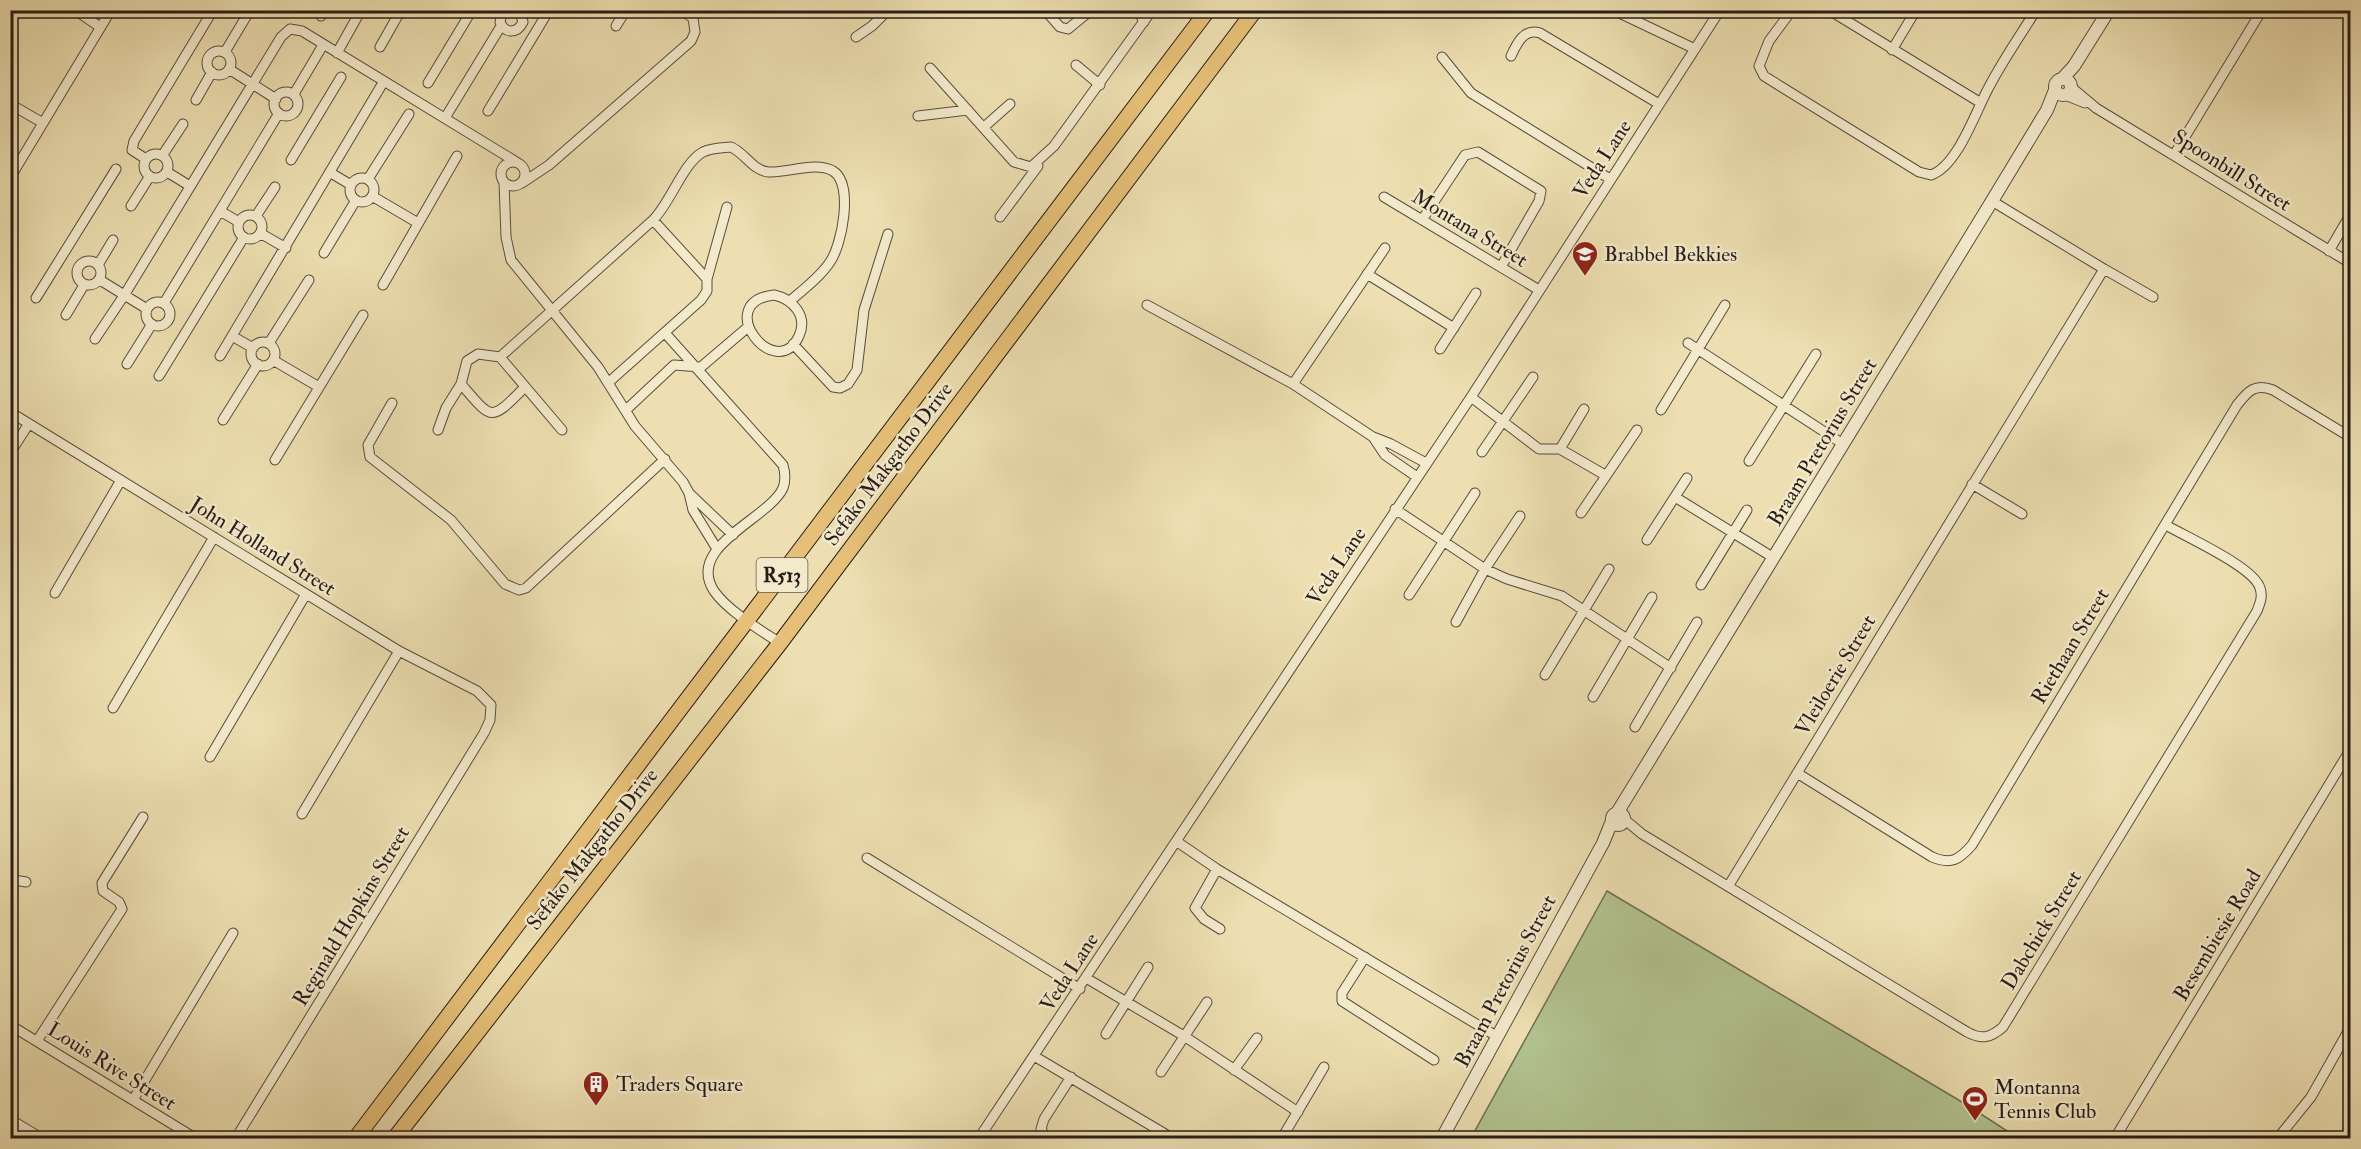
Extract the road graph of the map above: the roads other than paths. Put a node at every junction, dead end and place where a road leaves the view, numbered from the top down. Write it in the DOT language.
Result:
graph roads {
  1 [pos="75,10"];
  2 [pos="111,10"];
  3 [pos="213,10"];
  4 [pos="250,10"];
  5 [pos="361,10"];
  6 [pos="401,10"];
  7 [pos="472,10"];
  8 [pos="519,10"];
  9 [pos="549,10"];
  10 [pos="626,10"];
  11 [pos="681,10"];
  12 [pos="888,10"];
  13 [pos="1045,10"];
  14 [pos="1091,10"];
  15 [pos="1138,10"];
  16 [pos="1152,10"];
  17 [pos="1208,10"];
  18 [pos="1255,10"];
  19 [pos="1613,10"];
  20 [pos="1720,10"];
  21 [pos="1792,10"];
  22 [pos="1830,10"];
  23 [pos="1916,10"];
  24 [pos="2036,10"];
  25 [pos="2109,10"];
  26 [pos="2262,10"];
  27 [pos="498,12"];
  28 [pos="1144,22"];
  29 [pos="501,26"];
  30 [pos="521,26"];
  31 [pos="616,26"];
  32 [pos="100,27"];
  33 [pos="536,33"];
  34 [pos="856,37"];
  35 [pos="192,44"];
  36 [pos="323,45"];
  37 [pos="380,47"];
  38 [pos="1695,50"];
  39 [pos="1892,50"];
  40 [pos="225,52"];
  41 [pos="337,53"];
  42 [pos="210,55"];
  43 [pos="1511,56"];
  44 [pos="1442,57"];
  45 [pos="1076,65"];
  46 [pos="930,68"];
  47 [pos="229,69"];
  48 [pos="212,72"];
  49 [pos="341,77"];
  50 [pos="384,81"];
  51 [pos="428,83"];
  52 [pos="253,84"];
  53 [pos="1100,85"];
  54 [pos="2064,88"];
  55 [pos="294,94"];
  56 [pos="276,99"];
  57 [pos="196,100"];
  58 [pos="1981,103"];
  59 [pos="10,104"];
  60 [pos="1010,104"];
  61 [pos="1659,104"];
  62 [pos="297,110"];
  63 [pos="968,110"];
  64 [pos="488,111"];
  65 [pos="279,113"];
  66 [pos="409,114"];
  67 [pos="918,116"];
  68 [pos="445,118"];
  69 [pos="314,121"];
  70 [pos="43,123"];
  71 [pos="183,124"];
  72 [pos="984,127"];
  73 [pos="497,150"];
  74 [pos="2174,155"];
  75 [pos="162,156"];
  76 [pos="458,156"];
  77 [pos="146,159"];
  78 [pos="1042,159"];
  79 [pos="291,160"];
  80 [pos="521,165"];
  81 [pos="503,166"];
  82 [pos="116,169"];
  83 [pos="541,171"];
  84 [pos="167,172"];
  85 [pos="331,173"];
  86 [pos="150,176"];
  87 [pos="10,178"];
  88 [pos="368,179"];
  89 [pos="1610,179"];
  90 [pos="504,182"];
  91 [pos="351,185"];
  92 [pos="518,185"];
  93 [pos="190,186"];
  94 [pos="274,187"];
  95 [pos="372,196"];
  96 [pos="1384,197"];
  97 [pos="356,200"];
  98 [pos="1992,201"];
  99 [pos="504,203"];
  100 [pos="131,206"];
  101 [pos="727,207"];
  102 [pos="220,211"];
  103 [pos="2350,215"];
  104 [pos="256,216"];
  105 [pos="1000,217"];
  106 [pos="653,220"];
  107 [pos="1422,220"];
  108 [pos="239,222"];
  109 [pos="418,223"];
  110 [pos="260,233"];
  111 [pos="888,234"];
  112 [pos="244,237"];
  113 [pos="113,240"];
  114 [pos="286,248"];
  115 [pos="1385,248"];
  116 [pos="2329,250"];
  117 [pos="324,253"];
  118 [pos="63,257"];
  119 [pos="2350,263"];
  120 [pos="81,265"];
  121 [pos="98,265"];
  122 [pos="1501,267"];
  123 [pos="2104,269"];
  124 [pos="1367,274"];
  125 [pos="707,279"];
  126 [pos="100,280"];
  127 [pos="309,280"];
  128 [pos="84,285"];
  129 [pos="383,285"];
  130 [pos="1539,290"];
  131 [pos="1476,292"];
  132 [pos="125,294"];
  133 [pos="2153,297"];
  134 [pos="36,298"];
  135 [pos="790,301"];
  136 [pos="164,303"];
  137 [pos="1725,304"];
  138 [pos="1147,305"];
  139 [pos="147,309"];
  140 [pos="550,311"];
  141 [pos="66,315"];
  142 [pos="363,315"];
  143 [pos="169,320"];
  144 [pos="152,324"];
  145 [pos="748,327"];
  146 [pos="1454,328"];
  147 [pos="187,330"];
  148 [pos="665,333"];
  149 [pos="232,336"];
  150 [pos="95,339"];
  151 [pos="269,343"];
  152 [pos="1688,343"];
  153 [pos="793,344"];
  154 [pos="253,348"];
  155 [pos="1440,349"];
  156 [pos="1698,350"];
  157 [pos="1816,354"];
  158 [pos="220,356"];
  159 [pos="500,357"];
  160 [pos="273,360"];
  161 [pos="127,364"];
  162 [pos="258,364"];
  163 [pos="693,366"];
  164 [pos="159,376"];
  165 [pos="1533,377"];
  166 [pos="609,382"];
  167 [pos="461,384"];
  168 [pos="1293,384"];
  169 [pos="319,387"];
  170 [pos="525,387"];
  171 [pos="1471,397"];
  172 [pos="392,403"];
  173 [pos="1785,404"];
  174 [pos="1584,408"];
  175 [pos="626,410"];
  176 [pos="1661,410"];
  177 [pos="10,412"];
  178 [pos="223,420"];
  179 [pos="1503,421"];
  180 [pos="28,424"];
  181 [pos="438,430"];
  182 [pos="562,430"];
  183 [pos="1637,430"];
  184 [pos="1373,437"];
  185 [pos="2350,437"];
  186 [pos="1844,444"];
  187 [pos="1560,449"];
  188 [pos="1482,452"];
  189 [pos="10,453"];
  190 [pos="665,459"];
  191 [pos="275,460"];
  192 [pos="1749,461"];
  193 [pos="1426,463"];
  194 [pos="1605,475"];
  195 [pos="1417,477"];
  196 [pos="1687,478"];
  197 [pos="121,480"];
  198 [pos="1972,484"];
  199 [pos="689,493"];
  200 [pos="1475,493"];
  201 [pos="1675,498"];
  202 [pos="1395,509"];
  203 [pos="1747,510"];
  204 [pos="1581,513"];
  205 [pos="2022,514"];
  206 [pos="1520,516"];
  207 [pos="2166,525"];
  208 [pos="1733,533"];
  209 [pos="733,535"];
  210 [pos="214,537"];
  211 [pos="1444,540"];
  212 [pos="1647,540"];
  213 [pos="717,549"];
  214 [pos="1774,558"];
  215 [pos="1485,569"];
  216 [pos="1609,569"];
  217 [pos="1701,585"];
  218 [pos="55,593"];
  219 [pos="306,594"];
  220 [pos="1409,595"];
  221 [pos="1652,597"];
  222 [pos="1584,611"];
  223 [pos="747,621"];
  224 [pos="1456,622"];
  225 [pos="1697,622"];
  226 [pos="1628,640"];
  227 [pos="780,643"];
  228 [pos="399,651"];
  229 [pos="1671,669"];
  230 [pos="1545,675"];
  231 [pos="1593,697"];
  232 [pos="113,708"];
  233 [pos="492,711"];
  234 [pos="1635,727"];
  235 [pos="2350,754"];
  236 [pos="210,757"];
  237 [pos="1797,773"];
  238 [pos="302,814"];
  239 [pos="143,817"];
  240 [pos="1619,820"];
  241 [pos="1176,841"];
  242 [pos="867,858"];
  243 [pos="1217,869"];
  244 [pos="26,882"];
  245 [pos="10,883"];
  246 [pos="1729,885"];
  247 [pos="1220,929"];
  248 [pos="233,933"];
  249 [pos="1365,957"];
  250 [pos="1148,967"];
  251 [pos="1086,978"];
  252 [pos="1080,989"];
  253 [pos="1126,1002"];
  254 [pos="1207,1002"];
  255 [pos="10,1025"];
  256 [pos="2350,1029"];
  257 [pos="1106,1034"];
  258 [pos="1184,1036"];
  259 [pos="1497,1037"];
  260 [pos="1257,1038"];
  261 [pos="37,1041"];
  262 [pos="1034,1056"];
  263 [pos="1434,1060"];
  264 [pos="1324,1067"];
  265 [pos="1234,1070"];
  266 [pos="1161,1072"];
  267 [pos="1071,1077"];
  268 [pos="133,1100"];
  269 [pos="1298,1112"];
  270 [pos="10,1121"];
  271 [pos="38,1138"];
  272 [pos="195,1138"];
  273 [pos="236,1138"];
  274 [pos="356,1138"];
  275 [pos="395,1138"];
  276 [pos="978,1138"];
  277 [pos="1046,1138"];
  278 [pos="1173,1138"];
  279 [pos="1282,1138"];
  280 [pos="1442,1138"];
  281 [pos="2115,1138"];
  282 [pos="2278,1138"];
  1 -- 32 [label="street"];
  2 -- 32 [label="street"];
  3 -- 35 [label="street"];
  4 -- 40 [label="street"];
  5 -- 41 [label="street"];
  6 -- 37 [label="street"];
  7 -- 51 [label="street"];
  8 -- 30 [label="street"];
  9 -- 33 [label="street"];
  10 -- 31 [label="street"];
  11 -- 83 [label="street"];
  12 -- 34 [label="street"];
  13 -- 14 [label="street"];
  15 -- 28 [label="street"];
  16 -- 28 [label="street"];
  17 -- 223 [label="main road, Sefako Makgatho Drive / R513"];
  18 -- 227 [label="main road, Sefako Makgatho Drive / R513"];
  19 -- 38 [label="street"];
  20 -- 38 [label="street, Veda Lane"];
  21 -- 58 [label="street"];
  22 -- 39 [label="street"];
  23 -- 39 [label="street"];
  24 -- 58 [label="street"];
  25 -- 54 [label="street"];
  26 -- 74 [label="street"];
  27 -- 29 [label="street"];
  28 -- 53 [label="street"];
  29 -- 30 [label="street"];
  29 -- 68 [label="street"];
  30 -- 33 [label="street"];
  32 -- 70 [label="street"];
  33 -- 64 [label="street"];
  35 -- 42 [label="street"];
  35 -- 77 [label="street"];
  36 -- 41 [label="street"];
  36 -- 52 [label="street"];
  36 -- 55 [label="street"];
  38 -- 61 [label="street, Veda Lane"];
  39 -- 58 [label="street"];
  40 -- 42 [label="street"];
  40 -- 47 [label="street"];
  41 -- 50 [label="street"];
  42 -- 48 [label="street"];
  43 -- 61 [label="street"];
  44 -- 89 [label="street"];
  45 -- 53 [label="street"];
  46 -- 63 [label="street"];
  47 -- 48 [label="street"];
  47 -- 52 [label="street"];
  48 -- 57 [label="street"];
  49 -- 69 [label="street"];
  50 -- 68 [label="street"];
  50 -- 85 [label="street"];
  52 -- 56 [label="street"];
  52 -- 93 [label="street"];
  53 -- 78 [label="street"];
  54 -- 74 [label="street, Spoonbill Street"];
  54 -- 98 [label="street, Braam Pretorius Street"];
  55 -- 56 [label="street"];
  55 -- 62 [label="street"];
  56 -- 65 [label="street"];
  59 -- 70 [label="street"];
  60 -- 72 [label="street"];
  61 -- 89 [label="street, Veda Lane"];
  62 -- 65 [label="street"];
  62 -- 69 [label="street"];
  63 -- 67 [label="street"];
  63 -- 72 [label="street"];
  65 -- 102 [label="street"];
  66 -- 88 [label="street"];
  68 -- 73 [label="street"];
  69 -- 79 [label="street"];
  70 -- 87 [label="street"];
  71 -- 75 [label="street"];
  72 -- 78 [label="street"];
  73 -- 80 [label="street"];
  73 -- 81 [label="street"];
  74 -- 116 [label="street, Spoonbill Street"];
  75 -- 77 [label="street"];
  75 -- 84 [label="street"];
  76 -- 109 [label="street"];
  77 -- 86 [label="street"];
  78 -- 105 [label="street"];
  80 -- 81 [label="street"];
  80 -- 83 [label="street"];
  80 -- 92 [label="street"];
  81 -- 90 [label="street"];
  82 -- 118 [label="street"];
  83 -- 92 [label="street"];
  84 -- 86 [label="street"];
  84 -- 93 [label="street"];
  85 -- 91 [label="street"];
  85 -- 114 [label="street"];
  86 -- 100 [label="street"];
  88 -- 91 [label="street"];
  88 -- 95 [label="street"];
  89 -- 130 [label="street, Veda Lane"];
  90 -- 92 [label="street"];
  90 -- 99 [label="street"];
  91 -- 97 [label="street"];
  92 -- 99 [label="street"];
  93 -- 132 [label="street"];
  94 -- 104 [label="street"];
  95 -- 97 [label="street"];
  95 -- 109 [label="street"];
  96 -- 107 [label="street, Montana Street"];
  97 -- 117 [label="street"];
  98 -- 123 [label="street"];
  98 -- 186 [label="street, Braam Pretorius Street"];
  99 -- 140 [label="street"];
  101 -- 125 [label="street"];
  102 -- 108 [label="street"];
  102 -- 136 [label="street"];
  103 -- 116 [label="street"];
  104 -- 108 [label="street"];
  104 -- 110 [label="street"];
  106 -- 125 [label="street"];
  106 -- 135 [label="street"];
  106 -- 140 [label="street"];
  107 -- 122 [label="street, Montana Street"];
  107 -- 122 [label="street"];
  108 -- 112 [label="street"];
  109 -- 129 [label="street"];
  110 -- 112 [label="street"];
  110 -- 114 [label="street"];
  111 -- 153 [label="street"];
  112 -- 147 [label="street"];
  113 -- 121 [label="street"];
  114 -- 149 [label="street"];
  115 -- 124 [label="street"];
  116 -- 119 [label="street, Spoonbill Street"];
  118 -- 120 [label="street"];
  118 -- 134 [label="street"];
  120 -- 121 [label="street"];
  120 -- 128 [label="street"];
  121 -- 126 [label="street"];
  122 -- 130 [label="street, Montana Street"];
  123 -- 133 [label="street"];
  123 -- 198 [label="street, Vleiloerie Street"];
  124 -- 146 [label="street"];
  124 -- 168 [label="street"];
  125 -- 148 [label="street"];
  126 -- 128 [label="street"];
  126 -- 132 [label="street"];
  127 -- 151 [label="street"];
  128 -- 141 [label="street"];
  130 -- 171 [label="street, Veda Lane"];
  131 -- 146 [label="street"];
  132 -- 139 [label="street"];
  132 -- 150 [label="street"];
  135 -- 145 [label="street"];
  135 -- 153 [label="street"];
  136 -- 139 [label="street"];
  136 -- 143 [label="street"];
  137 -- 156 [label="street"];
  138 -- 168 [label="street"];
  139 -- 144 [label="street"];
  140 -- 159 [label="street"];
  140 -- 166 [label="street"];
  142 -- 169 [label="street"];
  143 -- 144 [label="street"];
  143 -- 147 [label="street"];
  144 -- 161 [label="street"];
  145 -- 153 [label="street"];
  145 -- 163 [label="street"];
  146 -- 155 [label="street"];
  147 -- 164 [label="street"];
  148 -- 163 [label="street"];
  148 -- 166 [label="street"];
  149 -- 154 [label="street"];
  149 -- 158 [label="street"];
  151 -- 154 [label="street"];
  151 -- 160 [label="street"];
  152 -- 156 [label="street"];
  154 -- 162 [label="street"];
  156 -- 173 [label="street"];
  156 -- 176 [label="street"];
  157 -- 173 [label="street"];
  159 -- 167 [label="street"];
  159 -- 170 [label="street"];
  160 -- 162 [label="street"];
  160 -- 169 [label="street"];
  162 -- 178 [label="street"];
  163 -- 175 [label="street"];
  163 -- 209 [label="street"];
  165 -- 179 [label="street"];
  166 -- 175 [label="street"];
  167 -- 170 [label="street"];
  167 -- 181 [label="street"];
  168 -- 184 [label="street"];
  169 -- 191 [label="street"];
  170 -- 182 [label="street"];
  171 -- 179 [label="street"];
  171 -- 193 [label="street, Veda Lane"];
  172 -- 190 [label="street"];
  173 -- 186 [label="street"];
  173 -- 192 [label="street"];
  174 -- 187 [label="street"];
  175 -- 190 [label="street"];
  177 -- 180 [label="street, John Holland Street"];
  179 -- 187 [label="street"];
  179 -- 188 [label="street"];
  180 -- 189 [label="street"];
  180 -- 197 [label="street, John Holland Street"];
  183 -- 194 [label="street"];
  184 -- 193 [label="street"];
  184 -- 195 [label="street"];
  185 -- 207 [label="street, Riethaan Street"];
  186 -- 214 [label="street, Braam Pretorius Street"];
  187 -- 194 [label="street"];
  190 -- 199 [label="street"];
  193 -- 195 [label="street, Veda Lane"];
  194 -- 204 [label="street"];
  195 -- 202 [label="street, Veda Lane"];
  196 -- 201 [label="street"];
  197 -- 210 [label="street, John Holland Street"];
  197 -- 218 [label="street"];
  198 -- 205 [label="street"];
  198 -- 237 [label="street, Vleiloerie Street"];
  199 -- 209 [label="street"];
  199 -- 213 [label="street"];
  200 -- 211 [label="street"];
  201 -- 208 [label="street"];
  201 -- 212 [label="street"];
  202 -- 211 [label="street"];
  202 -- 241 [label="street, Veda Lane"];
  203 -- 208 [label="street"];
  206 -- 215 [label="street"];
  207 -- 237 [label="street, Riethaan Street"];
  207 -- 246 [label="street, Dabchick Street"];
  208 -- 214 [label="street"];
  208 -- 217 [label="street"];
  209 -- 213 [label="street"];
  210 -- 219 [label="street, John Holland Street"];
  210 -- 232 [label="street"];
  211 -- 215 [label="street"];
  211 -- 220 [label="street"];
  213 -- 223 [label="street"];
  214 -- 240 [label="street, Braam Pretorius Street"];
  215 -- 222 [label="street"];
  215 -- 224 [label="street"];
  216 -- 222 [label="street"];
  219 -- 228 [label="street, John Holland Street"];
  219 -- 236 [label="street"];
  221 -- 226 [label="street"];
  222 -- 226 [label="street"];
  222 -- 230 [label="street"];
  223 -- 227 [label="street"];
  223 -- 274 [label="main road, Sefako Makgatho Drive / R513"];
  225 -- 229 [label="street"];
  226 -- 229 [label="street"];
  226 -- 231 [label="street"];
  227 -- 275 [label="main road, Sefako Makgatho Drive / R513"];
  228 -- 233 [label="street, John Holland Street"];
  228 -- 238 [label="street"];
  229 -- 234 [label="street"];
  233 -- 273 [label="street, Reginald Hopkins Street"];
  235 -- 281 [label="street, Besembiesie Road"];
  237 -- 246 [label="street, Vleiloerie Street"];
  239 -- 261 [label="street"];
  240 -- 246 [label="street, Dabchick Street"];
  240 -- 259 [label="street, Braam Pretorius Street"];
  241 -- 243 [label="street"];
  241 -- 251 [label="street, Veda Lane"];
  242 -- 252 [label="street"];
  243 -- 247 [label="street"];
  243 -- 249 [label="street"];
  244 -- 245 [label="street"];
  248 -- 268 [label="street"];
  249 -- 259 [label="street"];
  249 -- 263 [label="street"];
  250 -- 253 [label="street"];
  251 -- 252 [label="street, Veda Lane"];
  251 -- 253 [label="street"];
  252 -- 262 [label="street, Veda Lane"];
  253 -- 257 [label="street"];
  253 -- 258 [label="street"];
  254 -- 258 [label="street"];
  255 -- 261 [label="street, Louis Rive Street"];
  256 -- 282 [label="street"];
  258 -- 265 [label="street"];
  258 -- 266 [label="street"];
  259 -- 280 [label="street, Braam Pretorius Street"];
  260 -- 265 [label="street"];
  261 -- 268 [label="street, Louis Rive Street"];
  262 -- 267 [label="street"];
  262 -- 276 [label="street, Veda Lane"];
  264 -- 269 [label="street"];
  265 -- 269 [label="street"];
  267 -- 277 [label="street"];
  267 -- 278 [label="street"];
  268 -- 272 [label="street, Louis Rive Street"];
  269 -- 279 [label="street"];
  270 -- 271 [label="street"];
}
